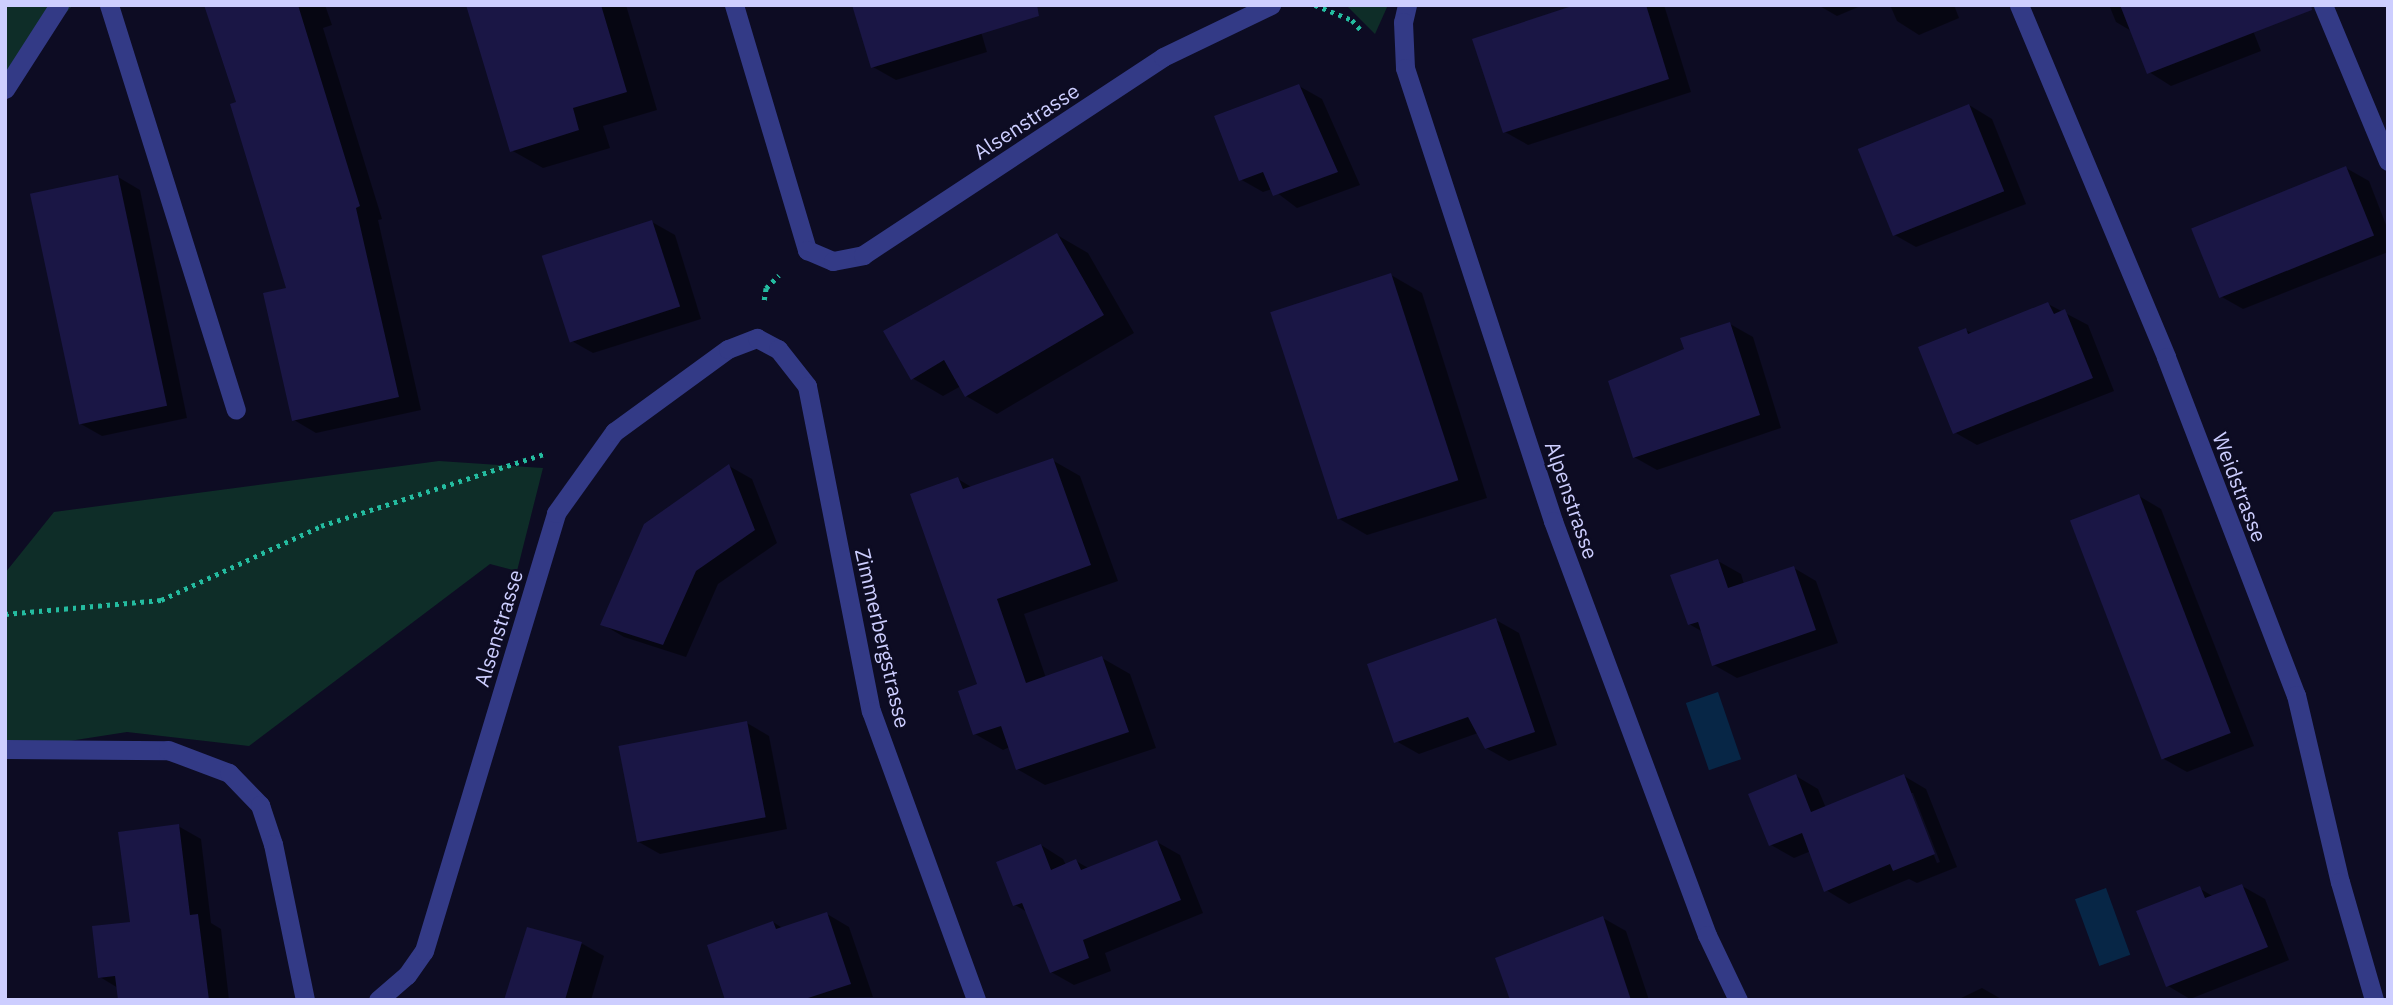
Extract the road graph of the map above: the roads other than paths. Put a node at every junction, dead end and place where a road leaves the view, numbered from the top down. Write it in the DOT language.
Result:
graph roads {
  1 [pos="59,5"];
  2 [pos="109,5"];
  3 [pos="734,5"];
  4 [pos="1271,5"];
  5 [pos="1407,5"];
  6 [pos="2020,5"];
  7 [pos="2323,5"];
  8 [pos="5,89"];
  9 [pos="2388,160"];
  10 [pos="757,338"];
  11 [pos="236,410"];
  12 [pos="5,749"];
  13 [pos="305,1000"];
  14 [pos="378,1000"];
  15 [pos="976,1000"];
  16 [pos="1738,1000"];
  17 [pos="2374,1000"];
  1 -- 8 [label="street"];
  2 -- 11 [label="street"];
  3 -- 4 [label="street, Alsenstrasse"];
  5 -- 16 [label="street, Alpenstrasse"];
  6 -- 17 [label="street, Weidstrasse"];
  7 -- 9 [label="street"];
  10 -- 14 [label="street, Alsenstrasse"];
  10 -- 15 [label="street, Zimmerbergstrasse"];
  12 -- 13 [label="street"];
}
